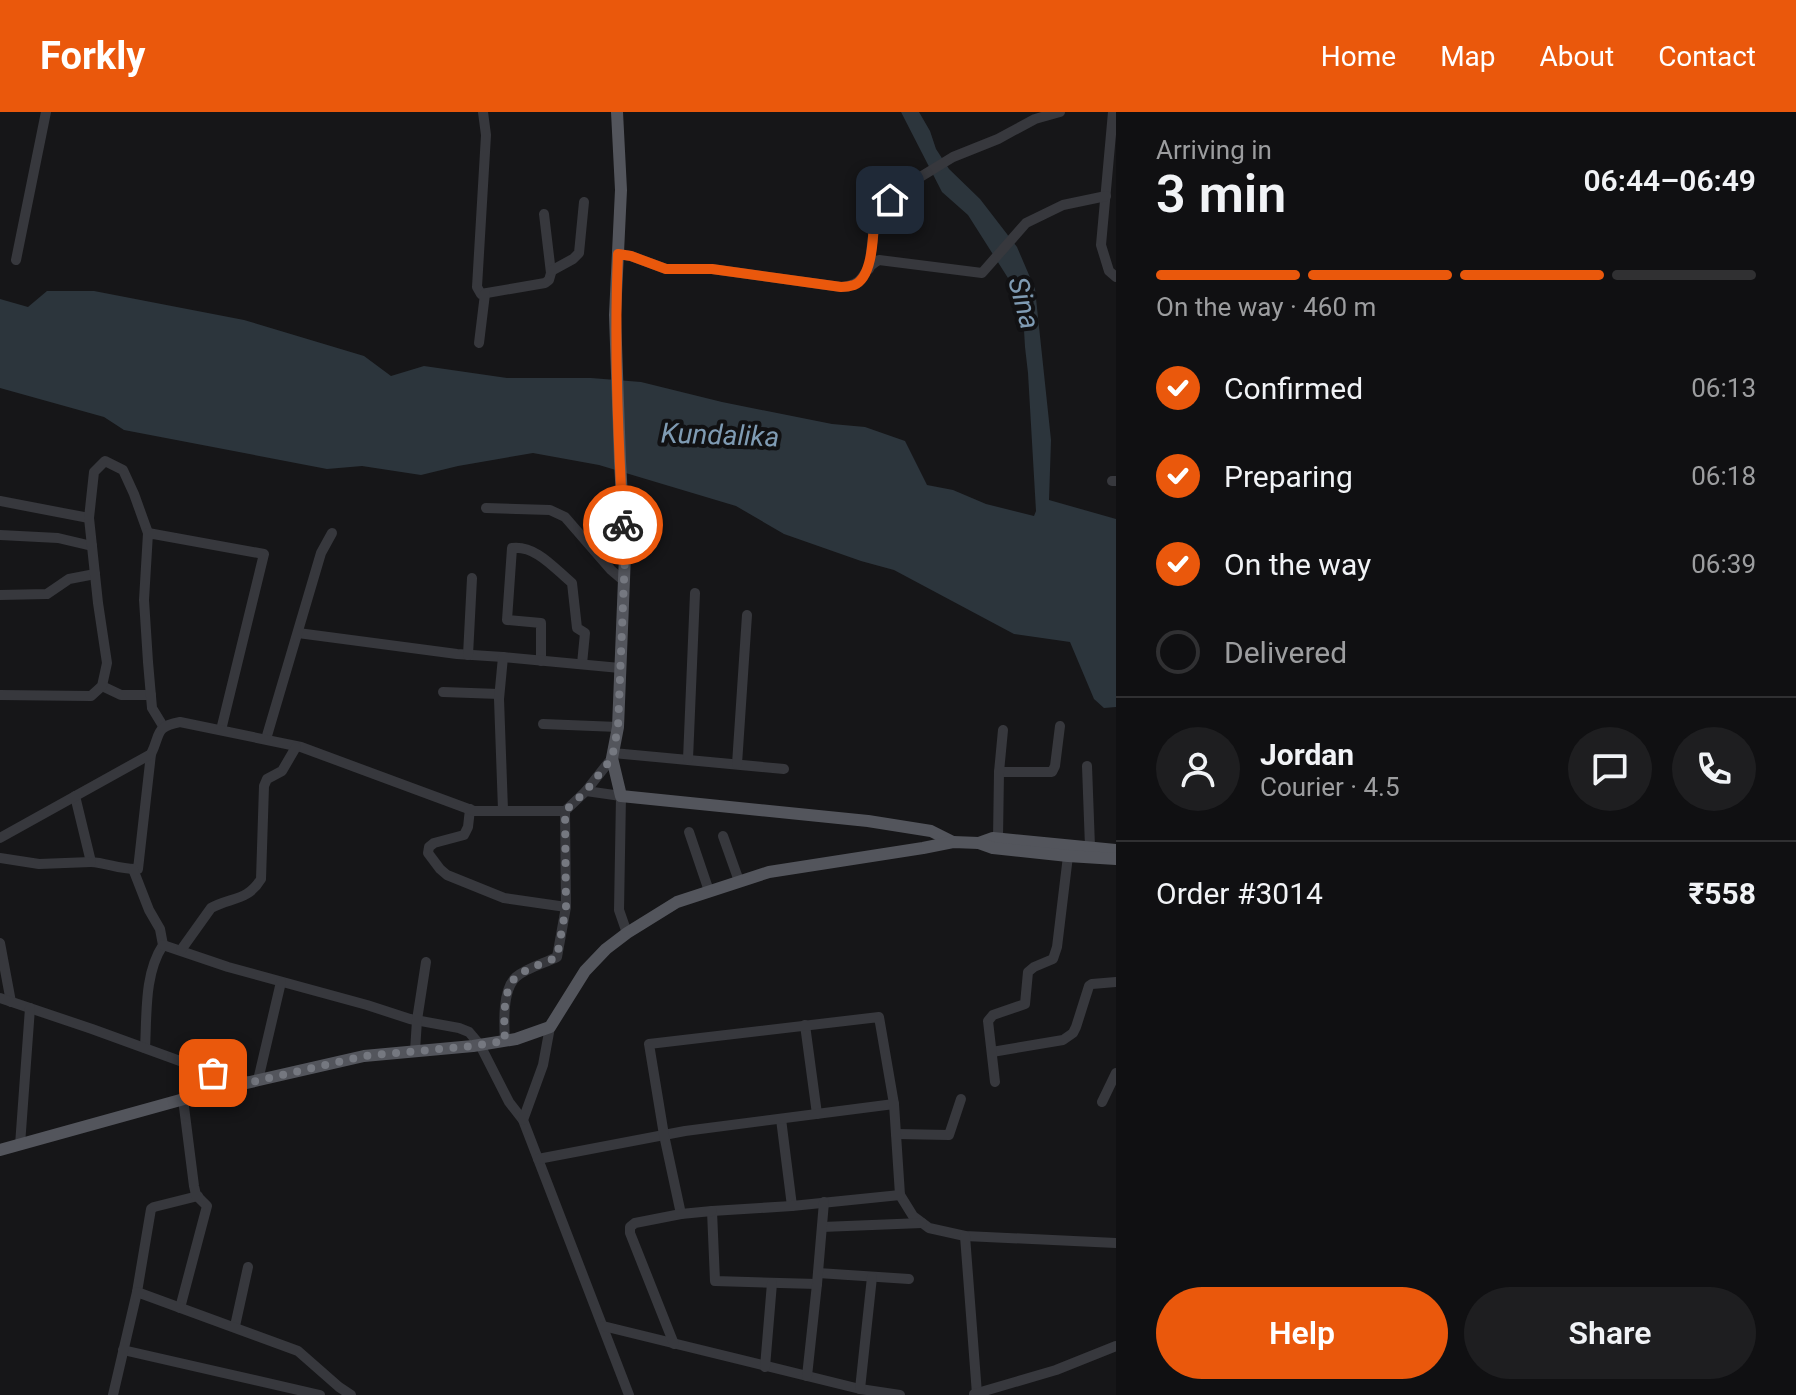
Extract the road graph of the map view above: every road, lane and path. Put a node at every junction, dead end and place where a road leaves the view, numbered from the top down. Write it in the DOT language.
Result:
graph roads {
  1 [pos="46,112"];
  2 [pos="483,112"];
  3 [pos="617,112"];
  4 [pos="1060,112"];
  5 [pos="1113,112"];
  6 [pos="1113,147"];
  7 [pos="1109,191"];
  8 [pos="584,202"];
  9 [pos="544,214"];
  10 [pos="618,254"];
  11 [pos="16,260"];
  12 [pos="869,269"];
  13 [pos="551,271"];
  14 [pos="1116,277"];
  15 [pos="485,294"];
  16 [pos="479,343"];
  17 [pos="0,501"];
  18 [pos="486,508"];
  19 [pos="89,518"];
  20 [pos="148,533"];
  21 [pos="332,533"];
  22 [pos="0,535"];
  23 [pos="92,546"];
  24 [pos="95,574"];
  25 [pos="472,578"];
  26 [pos="624,581"];
  27 [pos="695,593"];
  28 [pos="0,595"];
  29 [pos="747,615"];
  30 [pos="298,633"];
  31 [pos="468,655"];
  32 [pos="503,657"];
  33 [pos="541,661"];
  34 [pos="582,664"];
  35 [pos="620,668"];
  36 [pos="102,686"];
  37 [pos="443,692"];
  38 [pos="499,694"];
  39 [pos="0,695"];
  40 [pos="151,695"];
  41 [pos="543,724"];
  42 [pos="163,726"];
  43 [pos="1060,726"];
  44 [pos="618,727"];
  45 [pos="221,730"];
  46 [pos="1003,730"];
  47 [pos="266,739"];
  48 [pos="296,747"];
  49 [pos="151,754"];
  50 [pos="612,756"];
  51 [pos="688,759"];
  52 [pos="737,764"];
  53 [pos="1087,766"];
  54 [pos="784,769"];
  55 [pos="999,772"];
  56 [pos="586,791"];
  57 [pos="75,796"];
  58 [pos="621,796"];
  59 [pos="470,809"];
  60 [pos="503,810"];
  61 [pos="565,811"];
  62 [pos="689,832"];
  63 [pos="723,836"];
  64 [pos="0,838"];
  65 [pos="998,838"];
  66 [pos="953,842"];
  67 [pos="979,843"];
  68 [pos="1090,847"];
  69 [pos="1116,850"];
  70 [pos="1068,856"];
  71 [pos="0,858"];
  72 [pos="1116,859"];
  73 [pos="91,862"];
  74 [pos="133,869"];
  75 [pos="739,881"];
  76 [pos="709,891"];
  77 [pos="566,907"];
  78 [pos="627,933"];
  79 [pos="0,943"];
  80 [pos="163,945"];
  81 [pos="181,950"];
  82 [pos="426,962"];
  83 [pos="281,982"];
  84 [pos="1116,982"];
  85 [pos="6,1000"];
  86 [pos="30,1008"];
  87 [pos="417,1020"];
  88 [pos="805,1025"];
  89 [pos="550,1027"];
  90 [pos="505,1041"];
  91 [pos="480,1045"];
  92 [pos="145,1048"];
  93 [pos="415,1051"];
  94 [pos="992,1052"];
  95 [pos="1116,1073"];
  96 [pos="255,1081"];
  97 [pos="995,1082"];
  98 [pos="183,1099"];
  99 [pos="961,1099"];
  100 [pos="1102,1102"];
  101 [pos="894,1104"];
  102 [pos="817,1114"];
  103 [pos="781,1119"];
  104 [pos="523,1120"];
  105 [pos="896,1134"];
  106 [pos="664,1135"];
  107 [pos="20,1145"];
  108 [pos="0,1150"];
  109 [pos="538,1159"];
  110 [pos="196,1193"];
  111 [pos="900,1195"];
  112 [pos="824,1202"];
  113 [pos="792,1206"];
  114 [pos="712,1211"];
  115 [pos="681,1214"];
  116 [pos="922,1223"];
  117 [pos="822,1227"];
  118 [pos="965,1236"];
  119 [pos="1116,1243"];
  120 [pos="248,1267"];
  121 [pos="872,1277"];
  122 [pos="818,1279"];
  123 [pos="909,1279"];
  124 [pos="772,1283"];
  125 [pos="137,1292"];
  126 [pos="180,1308"];
  127 [pos="235,1326"];
  128 [pos="603,1326"];
  129 [pos="674,1344"];
  130 [pos="1116,1346"];
  131 [pos="123,1350"];
  132 [pos="765,1367"];
  133 [pos="807,1376"];
  134 [pos="860,1389"];
  135 [pos="287,1391"];
  136 [pos="975,1394"];
  137 [pos="113,1395"];
  138 [pos="320,1395"];
  139 [pos="351,1395"];
  140 [pos="629,1395"];
  141 [pos="900,1395"];
  1 -- 11 [label="street"];
  2 -- 15 [label="street"];
  3 -- 10 [label="main road"];
  4 -- 12 [label="street"];
  5 -- 6 [label="street"];
  6 -- 7 [label="street"];
  7 -- 12 [label="street"];
  7 -- 14 [label="street"];
  8 -- 13 [label="street"];
  9 -- 13 [label="street"];
  10 -- 12 [label="street"];
  10 -- 26 [label="main road"];
  13 -- 15 [label="street"];
  15 -- 16 [label="street"];
  17 -- 19 [label="street"];
  18 -- 26 [label="street"];
  19 -- 20 [label="street"];
  19 -- 23 [label="street"];
  20 -- 40 [label="street"];
  20 -- 45 [label="street"];
  21 -- 30 [label="street"];
  22 -- 23 [label="street"];
  23 -- 24 [label="street"];
  24 -- 28 [label="street"];
  24 -- 36 [label="street"];
  25 -- 31 [label="street"];
  26 -- 35 [label="main road"];
  27 -- 51 [label="street"];
  29 -- 52 [label="street"];
  30 -- 31 [label="street"];
  30 -- 47 [label="street"];
  31 -- 32 [label="street"];
  32 -- 33 [label="street"];
  32 -- 38 [label="street"];
  33 -- 34 [label="street"];
  33 -- 34 [label="street"];
  34 -- 35 [label="street"];
  35 -- 44 [label="main road"];
  36 -- 39 [label="street"];
  36 -- 40 [label="street"];
  37 -- 38 [label="street"];
  38 -- 60 [label="street"];
  40 -- 42 [label="street"];
  41 -- 44 [label="street"];
  42 -- 45 [label="street"];
  42 -- 49 [label="street"];
  43 -- 55 [label="street"];
  44 -- 50 [label="main road"];
  45 -- 47 [label="street"];
  46 -- 55 [label="street"];
  47 -- 48 [label="street"];
  48 -- 59 [label="street"];
  48 -- 81 [label="street"];
  49 -- 57 [label="street"];
  49 -- 74 [label="street"];
  50 -- 51 [label="street"];
  50 -- 56 [label="street"];
  50 -- 58 [label="main road"];
  51 -- 52 [label="street"];
  52 -- 54 [label="street"];
  53 -- 68 [label="street"];
  55 -- 65 [label="street"];
  56 -- 58 [label="street"];
  56 -- 61 [label="street"];
  57 -- 64 [label="street"];
  57 -- 73 [label="street"];
  58 -- 66 [label="main road"];
  58 -- 78 [label="street"];
  59 -- 60 [label="street"];
  59 -- 77 [label="street"];
  60 -- 61 [label="street"];
  61 -- 77 [label="street"];
  62 -- 76 [label="street"];
  63 -- 75 [label="street"];
  65 -- 67 [label="main road"];
  65 -- 68 [label="main road"];
  66 -- 67 [label="main road"];
  66 -- 75 [label="main road"];
  67 -- 70 [label="main road"];
  68 -- 69 [label="main road"];
  70 -- 72 [label="main road"];
  70 -- 94 [label="street"];
  71 -- 73 [label="street"];
  73 -- 74 [label="street"];
  74 -- 80 [label="street"];
  75 -- 76 [label="main road"];
  76 -- 78 [label="main road"];
  77 -- 90 [label="street"];
  78 -- 89 [label="main road"];
  79 -- 85 [label="street"];
  80 -- 81 [label="street"];
  80 -- 92 [label="street"];
  81 -- 83 [label="street"];
  82 -- 87 [label="street"];
  83 -- 87 [label="street"];
  83 -- 96 [label="street"];
  84 -- 94 [label="street"];
  85 -- 86 [label="street"];
  86 -- 92 [label="street"];
  86 -- 107 [label="street"];
  87 -- 91 [label="street"];
  87 -- 93 [label="street"];
  88 -- 101 [label="street"];
  88 -- 102 [label="street"];
  88 -- 106 [label="street"];
  89 -- 90 [label="main road"];
  89 -- 104 [label="street"];
  90 -- 91 [label="main road"];
  91 -- 93 [label="main road"];
  91 -- 104 [label="street"];
  92 -- 96 [label="street"];
  93 -- 96 [label="main road"];
  94 -- 97 [label="street"];
  95 -- 100 [label="street"];
  96 -- 98 [label="main road"];
  98 -- 107 [label="main road"];
  98 -- 110 [label="street"];
  99 -- 105 [label="street"];
  101 -- 102 [label="street"];
  101 -- 105 [label="street"];
  102 -- 103 [label="street"];
  103 -- 106 [label="street"];
  103 -- 113 [label="street"];
  104 -- 109 [label="street"];
  105 -- 111 [label="street"];
  106 -- 109 [label="street"];
  106 -- 115 [label="street"];
  107 -- 108 [label="main road"];
  109 -- 128 [label="street"];
  110 -- 125 [label="street"];
  110 -- 126 [label="street"];
  111 -- 112 [label="street"];
  111 -- 116 [label="street"];
  112 -- 113 [label="street"];
  112 -- 117 [label="street"];
  113 -- 114 [label="street"];
  114 -- 115 [label="street"];
  114 -- 124 [label="street"];
  115 -- 129 [label="street"];
  116 -- 117 [label="street"];
  116 -- 118 [label="street"];
  117 -- 122 [label="street"];
  118 -- 119 [label="street"];
  118 -- 136 [label="street"];
  120 -- 127 [label="street"];
  121 -- 122 [label="street"];
  121 -- 123 [label="street"];
  121 -- 134 [label="street"];
  122 -- 124 [label="street"];
  122 -- 133 [label="street"];
  124 -- 132 [label="street"];
  125 -- 126 [label="street"];
  125 -- 131 [label="street"];
  126 -- 127 [label="street"];
  127 -- 139 [label="street"];
  128 -- 129 [label="street"];
  128 -- 140 [label="street"];
  129 -- 132 [label="street"];
  130 -- 136 [label="street"];
  131 -- 135 [label="street"];
  131 -- 137 [label="street"];
  132 -- 133 [label="street"];
  133 -- 134 [label="street"];
  134 -- 141 [label="street"];
  135 -- 138 [label="street"];
}
